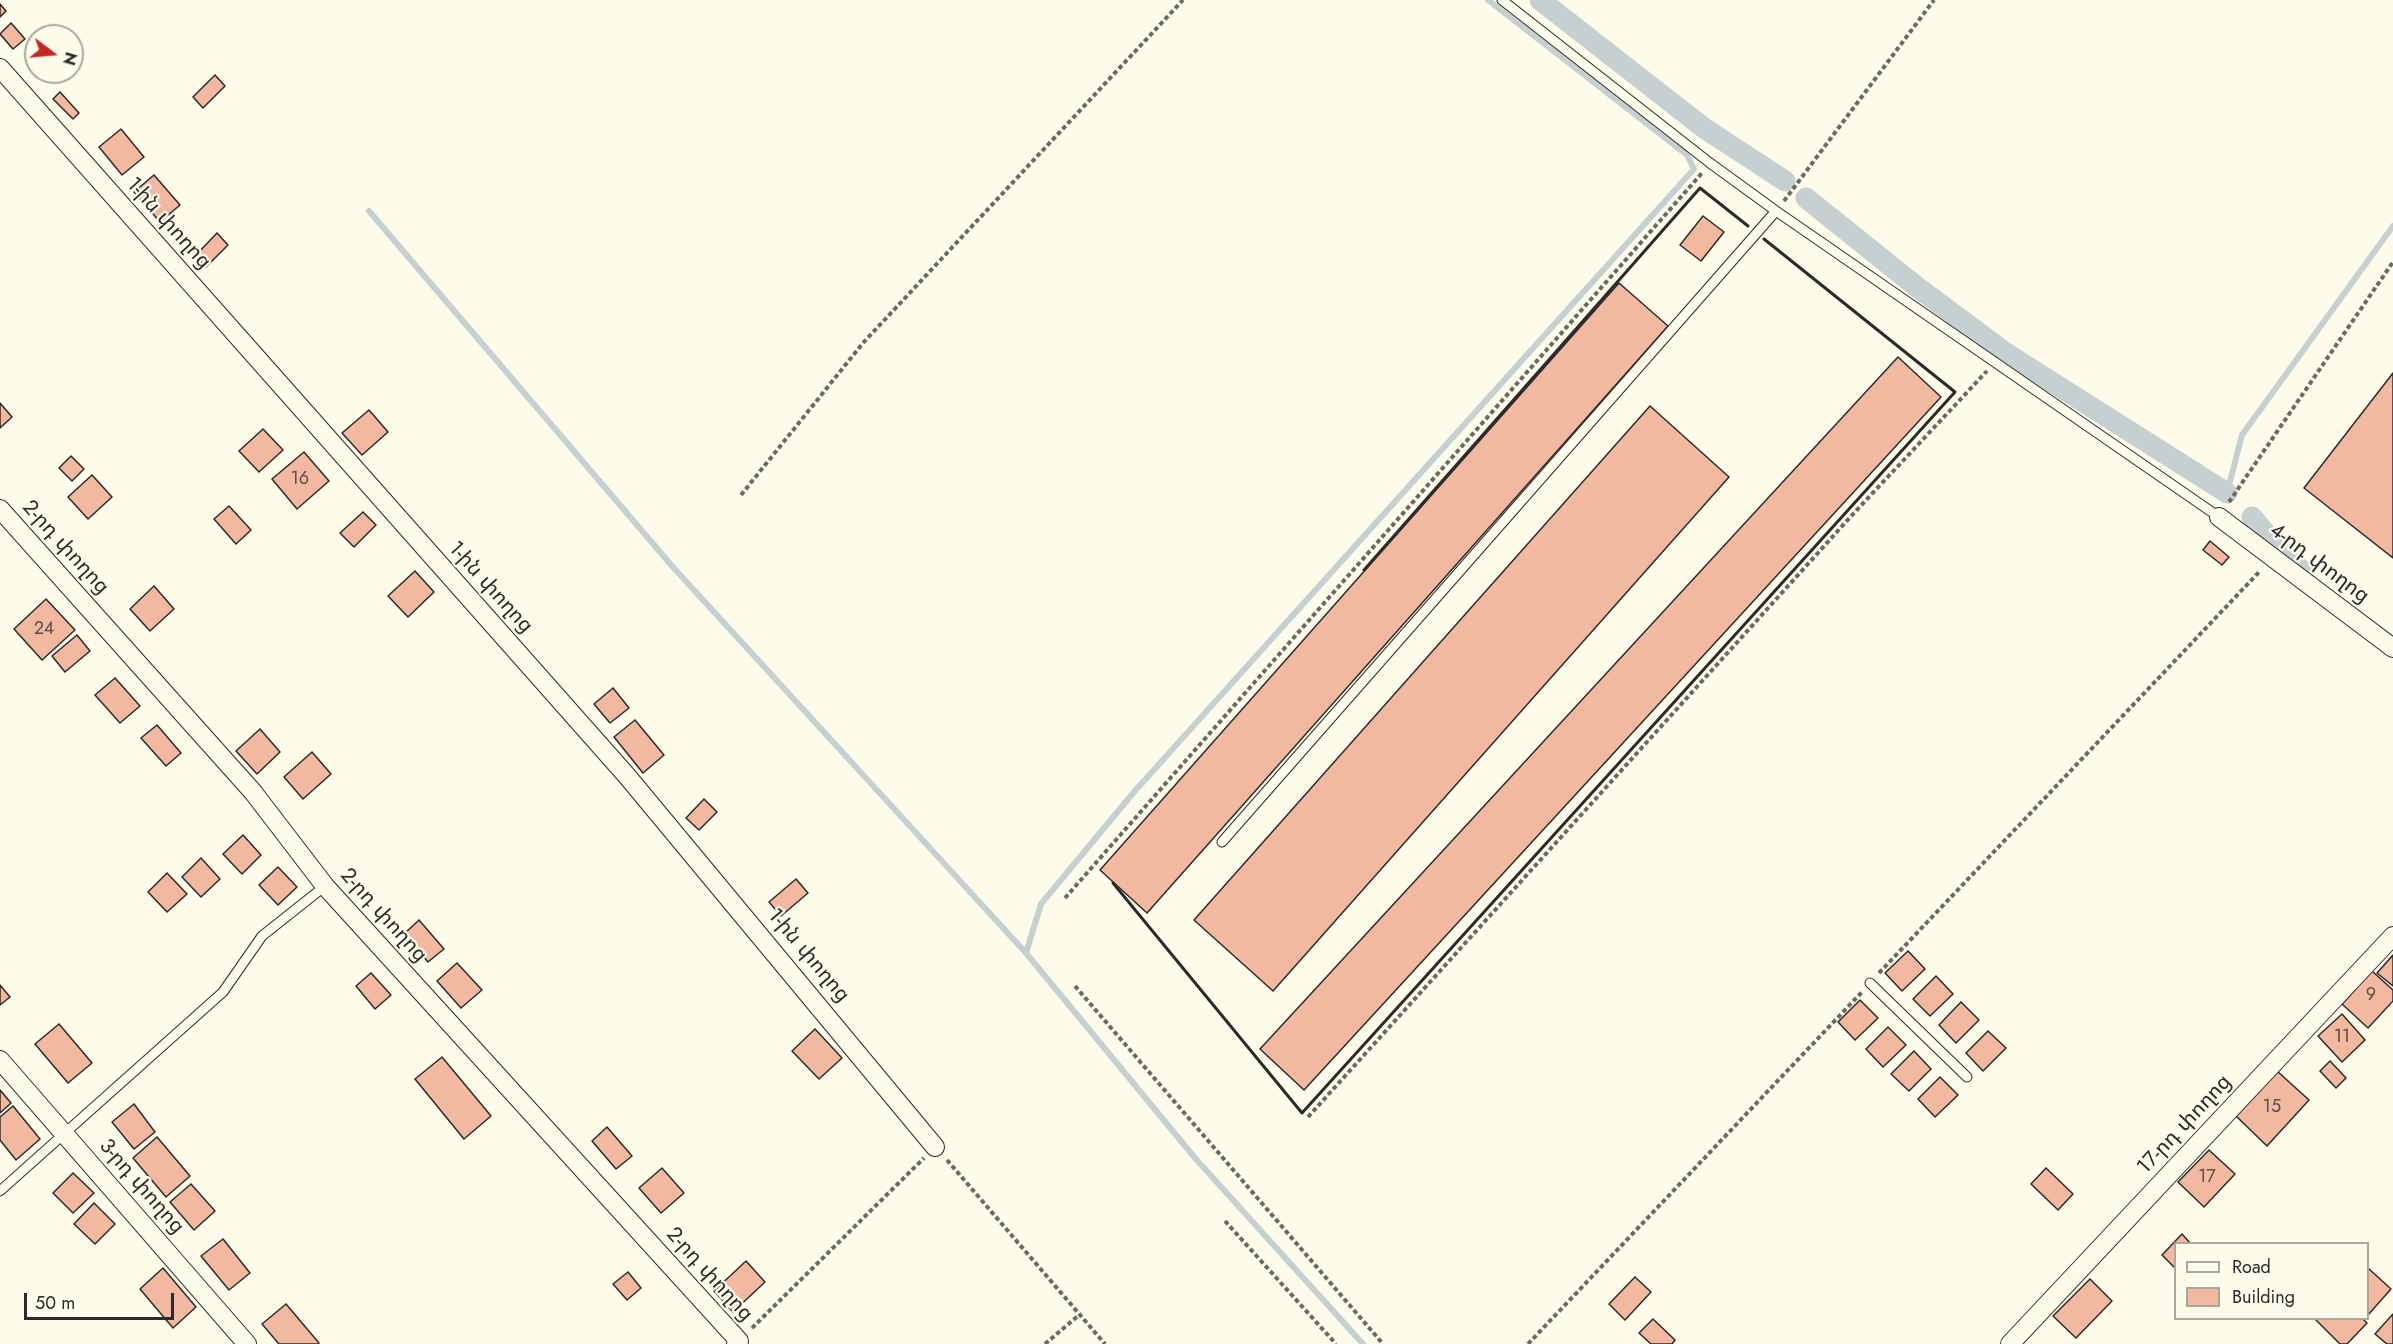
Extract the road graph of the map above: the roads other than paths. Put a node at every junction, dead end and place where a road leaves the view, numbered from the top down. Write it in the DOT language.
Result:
graph roads {
  1 [pos="1502,0"];
  2 [pos="0,68"];
  3 [pos="1776,211"];
  4 [pos="0,509"];
  5 [pos="2219,517"];
  6 [pos="2393,648"];
  7 [pos="1222,842"];
  8 [pos="326,886"];
  9 [pos="2393,936"];
  10 [pos="1870,983"];
  11 [pos="0,1060"];
  12 [pos="1967,1077"];
  13 [pos="63,1133"];
  14 [pos="935,1146"];
  15 [pos="0,1191"];
  16 [pos="738,1342"];
  17 [pos="247,1344"];
  18 [pos="2010,1344"];
  1 -- 3 [label="lane"];
  2 -- 14 [label="street, 1-ին փողոց"];
  3 -- 5 [label="lane"];
  3 -- 7 [label="lane"];
  4 -- 8 [label="street, 2-րդ փողոց"];
  5 -- 6 [label="street, 4-րդ փողոց"];
  8 -- 13 [label="lane"];
  8 -- 16 [label="street, 2-րդ փողոց"];
  9 -- 18 [label="street, 17-րդ փողոց"];
  10 -- 12 [label="lane"];
  11 -- 13 [label="street, 3-րդ փողոց"];
  13 -- 15 [label="lane"];
  13 -- 17 [label="street, 3-րդ փողոց"];
}
